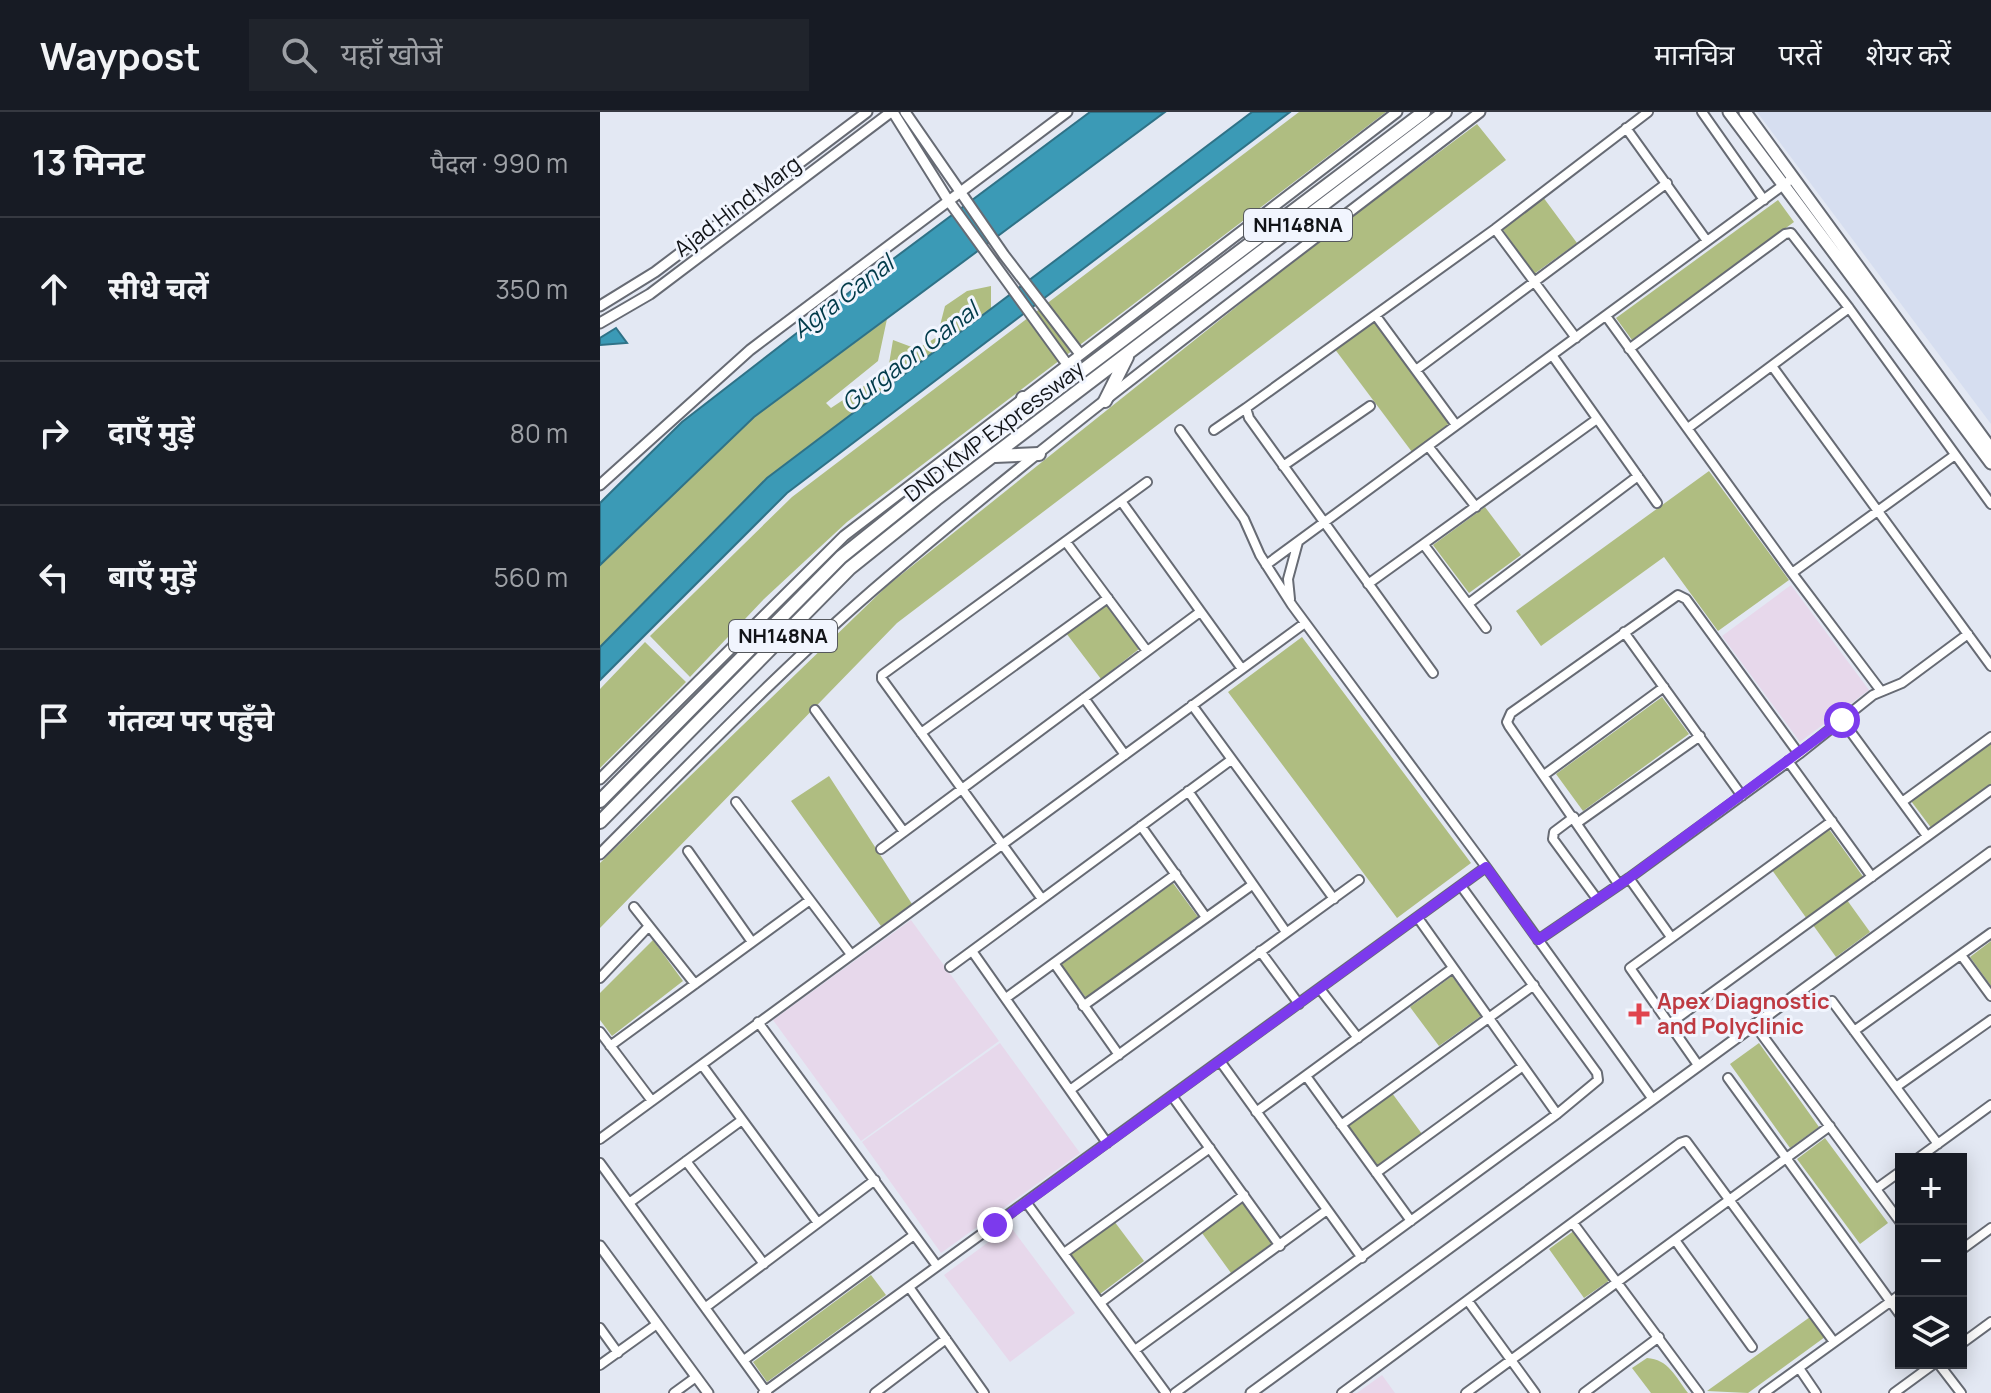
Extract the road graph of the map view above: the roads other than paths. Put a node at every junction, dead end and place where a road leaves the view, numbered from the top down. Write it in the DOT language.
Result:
graph roads {
  1 [pos="867,112"];
  2 [pos="892,112"];
  3 [pos="905,112"];
  4 [pos="1067,112"];
  5 [pos="1397,112"];
  6 [pos="1424,112"];
  7 [pos="1445,112"];
  8 [pos="1480,112"];
  9 [pos="1648,112"];
  10 [pos="1702,112"];
  11 [pos="1729,112"];
  12 [pos="1745,112"];
  13 [pos="1626,128"];
  14 [pos="1793,178"];
  15 [pos="1667,183"];
  16 [pos="1783,186"];
  17 [pos="961,195"];
  18 [pos="1764,200"];
  19 [pos="951,204"];
  20 [pos="1495,229"];
  21 [pos="1707,241"];
  22 [pos="1001,250"];
  23 [pos="989,258"];
  24 [pos="1535,282"];
  25 [pos="600,306"];
  26 [pos="1849,308"];
  27 [pos="1376,316"];
  28 [pos="1606,316"];
  29 [pos="600,323"];
  30 [pos="1576,338"];
  31 [pos="1629,349"];
  32 [pos="1080,354"];
  33 [pos="1129,354"];
  34 [pos="1552,355"];
  35 [pos="1067,364"];
  36 [pos="1772,366"];
  37 [pos="1416,370"];
  38 [pos="1023,398"];
  39 [pos="1105,401"];
  40 [pos="1370,406"];
  41 [pos="1246,408"];
  42 [pos="1019,419"];
  43 [pos="1597,419"];
  44 [pos="1456,425"];
  45 [pos="1688,428"];
  46 [pos="1180,430"];
  47 [pos="1214,430"];
  48 [pos="1428,446"];
  49 [pos="1991,449"];
  50 [pos="1039,454"];
  51 [pos="1955,455"];
  52 [pos="995,456"];
  53 [pos="1991,463"];
  54 [pos="1283,466"];
  55 [pos="1638,476"];
  56 [pos="1147,482"];
  57 [pos="600,485"];
  58 [pos="1121,501"];
  59 [pos="1657,503"];
  60 [pos="1991,504"];
  61 [pos="1476,507"];
  62 [pos="1877,512"];
  63 [pos="1324,522"];
  64 [pos="1298,541"];
  65 [pos="1066,542"];
  66 [pos="1424,545"];
  67 [pos="1266,565"];
  68 [pos="1792,573"];
  69 [pos="1368,584"];
  70 [pos="1108,598"];
  71 [pos="1468,604"];
  72 [pos="1292,605"];
  73 [pos="1200,612"];
  74 [pos="1305,623"];
  75 [pos="1486,628"];
  76 [pos="1624,632"];
  77 [pos="1968,634"];
  78 [pos="1147,651"];
  79 [pos="1991,666"];
  80 [pos="1242,669"];
  81 [pos="1433,673"];
  82 [pos="1664,687"];
  83 [pos="1881,691"];
  84 [pos="1084,698"];
  85 [pos="1192,705"];
  86 [pos="815,710"];
  87 [pos="1842,720"];
  88 [pos="921,733"];
  89 [pos="1700,736"];
  90 [pos="1991,737"];
  91 [pos="1799,754"];
  92 [pos="1125,755"];
  93 [pos="1231,760"];
  94 [pos="1788,761"];
  95 [pos="1544,775"];
  96 [pos="600,779"];
  97 [pos="962,789"];
  98 [pos="1991,790"];
  99 [pos="1188,791"];
  100 [pos="1742,796"];
  101 [pos="600,801"];
  102 [pos="736,802"];
  103 [pos="1902,802"];
  104 [pos="1576,820"];
  105 [pos="1832,821"];
  106 [pos="600,822"];
  107 [pos="1141,826"];
  108 [pos="904,832"];
  109 [pos="1927,836"];
  110 [pos="1003,845"];
  111 [pos="881,849"];
  112 [pos="688,851"];
  113 [pos="1991,852"];
  114 [pos="600,854"];
  115 [pos="1486,867"];
  116 [pos="1176,874"];
  117 [pos="1872,877"];
  118 [pos="1629,878"];
  119 [pos="1359,880"];
  120 [pos="1252,885"];
  121 [pos="1619,885"];
  122 [pos="1461,886"];
  123 [pos="1042,899"];
  124 [pos="1334,899"];
  125 [pos="1597,899"];
  126 [pos="810,900"];
  127 [pos="634,907"];
  128 [pos="1205,916"];
  129 [pos="1418,918"];
  130 [pos="649,926"];
  131 [pos="1286,932"];
  132 [pos="1991,933"];
  133 [pos="1671,937"];
  134 [pos="1538,940"];
  135 [pos="752,942"];
  136 [pos="972,951"];
  137 [pos="1260,951"];
  138 [pos="850,953"];
  139 [pos="1961,955"];
  140 [pos="1054,963"];
  141 [pos="950,967"];
  142 [pos="1453,968"];
  143 [pos="600,978"];
  144 [pos="695,984"];
  145 [pos="1534,985"];
  146 [pos="1320,989"];
  147 [pos="1991,996"];
  148 [pos="1006,998"];
  149 [pos="1832,1001"];
  150 [pos="1299,1004"];
  151 [pos="1083,1006"];
  152 [pos="1488,1018"];
  153 [pos="1991,1020"];
  154 [pos="758,1022"];
  155 [pos="1669,1024"];
  156 [pos="1754,1024"];
  157 [pos="1854,1031"];
  158 [pos="600,1032"];
  159 [pos="1358,1038"];
  160 [pos="610,1046"];
  161 [pos="1119,1055"];
  162 [pos="1220,1061"];
  163 [pos="702,1065"];
  164 [pos="1698,1065"];
  165 [pos="1523,1066"];
  166 [pos="1306,1076"];
  167 [pos="1728,1078"];
  168 [pos="1896,1087"];
  169 [pos="1070,1090"];
  170 [pos="1172,1096"];
  171 [pos="1652,1098"];
  172 [pos="652,1101"];
  173 [pos="1991,1105"];
  174 [pos="1256,1112"];
  175 [pos="1557,1114"];
  176 [pos="742,1120"];
  177 [pos="1341,1125"];
  178 [pos="1830,1126"];
  179 [pos="600,1139"];
  180 [pos="1107,1143"];
  181 [pos="1938,1144"];
  182 [pos="1210,1148"];
  183 [pos="1925,1153"];
  184 [pos="1786,1160"];
  185 [pos="686,1161"];
  186 [pos="600,1163"];
  187 [pos="1376,1173"];
  188 [pos="1895,1175"];
  189 [pos="875,1180"];
  190 [pos="1876,1189"];
  191 [pos="1244,1195"];
  192 [pos="1731,1199"];
  193 [pos="1026,1202"];
  194 [pos="629,1203"];
  195 [pos="1327,1210"];
  196 [pos="1895,1215"];
  197 [pos="1411,1221"];
  198 [pos="818,1223"];
  199 [pos="1573,1223"];
  200 [pos="1991,1228"];
  201 [pos="914,1235"];
  202 [pos="1675,1240"];
  203 [pos="600,1246"];
  204 [pos="1280,1246"];
  205 [pos="1967,1246"];
  206 [pos="1064,1253"];
  207 [pos="1362,1258"];
  208 [pos="764,1264"];
  209 [pos="937,1266"];
  210 [pos="1619,1281"];
  211 [pos="909,1287"];
  212 [pos="1897,1297"];
  213 [pos="1468,1301"];
  214 [pos="1890,1302"];
  215 [pos="1100,1303"];
  216 [pos="706,1307"];
  217 [pos="1895,1308"];
  218 [pos="1991,1322"];
  219 [pos="657,1324"];
  220 [pos="600,1328"];
  221 [pos="1659,1337"];
  222 [pos="946,1339"];
  223 [pos="1967,1340"];
  224 [pos="1834,1342"];
  225 [pos="1752,1347"];
  226 [pos="1135,1350"];
  227 [pos="618,1353"];
  228 [pos="744,1360"];
  229 [pos="1511,1360"];
  230 [pos="600,1365"];
  231 [pos="1799,1368"];
  232 [pos="1928,1369"];
  233 [pos="1942,1369"];
  234 [pos="696,1377"];
  235 [pos="1777,1384"];
  236 [pos="979,1391"];
  237 [pos="765,1392"];
  238 [pos="674,1393"];
  239 [pos="708,1393"];
  240 [pos="875,1393"];
  241 [pos="1166,1393"];
  242 [pos="1175,1393"];
  243 [pos="1251,1393"];
  244 [pos="1342,1393"];
  245 [pos="1466,1393"];
  246 [pos="1535,1393"];
  247 [pos="1584,1393"];
  248 [pos="1699,1393"];
  249 [pos="1764,1393"];
  250 [pos="1783,1393"];
  251 [pos="1816,1393"];
  252 [pos="1894,1393"];
  253 [pos="1961,1393"];
  1 -- 25 [label="street"];
  2 -- 19 [label="street"];
  2 -- 29 [label="street, Ajad Hind Marg"];
  3 -- 17 [label="street"];
  4 -- 17 [label="street"];
  5 -- 32 [label="street"];
  6 -- 42 [label="highway, DND KMP Expressway / NH148NA"];
  7 -- 33 [label="highway, DND KMP Expressway / NH148NA"];
  8 -- 39 [label="street"];
  9 -- 13 [label="street"];
  10 -- 18 [label="street"];
  11 -- 16 [label="main road"];
  12 -- 14 [label="main road"];
  13 -- 15 [label="street"];
  13 -- 20 [label="street"];
  14 -- 16 [label="street"];
  14 -- 49 [label="main road"];
  15 -- 21 [label="street"];
  15 -- 24 [label="street"];
  16 -- 18 [label="street"];
  16 -- 53 [label="main road"];
  17 -- 19 [label="street"];
  17 -- 22 [label="street"];
  18 -- 21 [label="street"];
  19 -- 23 [label="street"];
  19 -- 57 [label="street"];
  20 -- 24 [label="street"];
  20 -- 27 [label="street"];
  21 -- 28 [label="street"];
  22 -- 23 [label="street"];
  22 -- 32 [label="street"];
  23 -- 35 [label="street"];
  24 -- 30 [label="street"];
  24 -- 37 [label="street"];
  26 -- 31 [label="street"];
  26 -- 36 [label="street"];
  26 -- 51 [label="street"];
  27 -- 37 [label="street"];
  27 -- 41 [label="street"];
  28 -- 30 [label="street"];
  28 -- 31 [label="street"];
  30 -- 34 [label="street"];
  31 -- 45 [label="street"];
  32 -- 35 [label="street"];
  33 -- 39 [label="highway"];
  33 -- 52 [label="highway, DND KMP Expressway / NH148NA"];
  34 -- 43 [label="street"];
  34 -- 44 [label="street"];
  35 -- 38 [label="street"];
  36 -- 45 [label="street"];
  36 -- 62 [label="street"];
  37 -- 44 [label="street"];
  38 -- 42 [label="highway"];
  38 -- 96 [label="street"];
  39 -- 50 [label="street"];
  40 -- 54 [label="street"];
  41 -- 47 [label="street"];
  41 -- 54 [label="street"];
  42 -- 101 [label="highway, DND KMP Expressway / NH148NA"];
  43 -- 55 [label="street"];
  43 -- 61 [label="street"];
  44 -- 48 [label="street"];
  45 -- 68 [label="street"];
  46 -- 67 [label="street"];
  48 -- 61 [label="street"];
  48 -- 63 [label="street"];
  50 -- 52 [label="highway"];
  50 -- 114 [label="street"];
  51 -- 60 [label="street"];
  51 -- 62 [label="street"];
  52 -- 106 [label="highway, DND KMP Expressway / NH148NA"];
  54 -- 63 [label="street"];
  55 -- 59 [label="street"];
  55 -- 71 [label="street"];
  56 -- 58 [label="street"];
  58 -- 65 [label="street"];
  58 -- 73 [label="street"];
  61 -- 66 [label="street"];
  62 -- 68 [label="street"];
  62 -- 77 [label="street"];
  63 -- 64 [label="street"];
  63 -- 69 [label="street"];
  64 -- 67 [label="street"];
  64 -- 72 [label="street"];
  65 -- 70 [label="street"];
  65 -- 88 [label="street"];
  66 -- 69 [label="street"];
  66 -- 71 [label="street"];
  67 -- 72 [label="street"];
  68 -- 83 [label="street"];
  69 -- 81 [label="street"];
  70 -- 78 [label="street"];
  70 -- 88 [label="street"];
  71 -- 75 [label="street"];
  72 -- 74 [label="street"];
  73 -- 78 [label="street"];
  73 -- 80 [label="street"];
  74 -- 80 [label="street"];
  74 -- 115 [label="street"];
  76 -- 82 [label="street"];
  76 -- 91 [label="street"];
  76 -- 95 [label="street"];
  77 -- 79 [label="street"];
  77 -- 83 [label="street"];
  78 -- 84 [label="street"];
  80 -- 85 [label="street"];
  82 -- 89 [label="street"];
  82 -- 95 [label="street"];
  83 -- 87 [label="street"];
  84 -- 92 [label="street"];
  84 -- 97 [label="street"];
  85 -- 92 [label="street"];
  85 -- 93 [label="street"];
  86 -- 108 [label="street"];
  87 -- 91 [label="street"];
  87 -- 103 [label="street"];
  88 -- 97 [label="street"];
  89 -- 100 [label="street"];
  89 -- 104 [label="street"];
  90 -- 103 [label="street"];
  91 -- 94 [label="street"];
  92 -- 110 [label="street"];
  93 -- 99 [label="street"];
  93 -- 124 [label="street"];
  94 -- 100 [label="street"];
  94 -- 105 [label="street"];
  95 -- 104 [label="street"];
  97 -- 108 [label="street"];
  97 -- 110 [label="street"];
  98 -- 109 [label="street"];
  99 -- 107 [label="street"];
  99 -- 120 [label="street"];
  100 -- 118 [label="street"];
  102 -- 126 [label="street"];
  103 -- 109 [label="street"];
  104 -- 121 [label="street"];
  104 -- 125 [label="street"];
  105 -- 117 [label="street"];
  105 -- 133 [label="street"];
  107 -- 116 [label="street"];
  107 -- 123 [label="street"];
  108 -- 111 [label="street"];
  109 -- 117 [label="street"];
  110 -- 123 [label="street"];
  110 -- 138 [label="street"];
  112 -- 135 [label="street"];
  113 -- 156 [label="street"];
  115 -- 122 [label="street"];
  115 -- 134 [label="street"];
  116 -- 128 [label="street"];
  116 -- 140 [label="street"];
  117 -- 155 [label="street"];
  118 -- 121 [label="street"];
  118 -- 133 [label="street"];
  119 -- 124 [label="street"];
  120 -- 128 [label="street"];
  120 -- 131 [label="street"];
  121 -- 125 [label="street"];
  122 -- 129 [label="street"];
  122 -- 145 [label="street"];
  123 -- 136 [label="street"];
  124 -- 131 [label="street"];
  125 -- 134 [label="street"];
  126 -- 135 [label="street"];
  126 -- 138 [label="street"];
  127 -- 130 [label="street"];
  128 -- 151 [label="street"];
  129 -- 142 [label="street"];
  129 -- 146 [label="street"];
  130 -- 143 [label="street"];
  130 -- 144 [label="street"];
  131 -- 137 [label="street"];
  132 -- 139 [label="street"];
  133 -- 155 [label="street"];
  134 -- 171 [label="street"];
  135 -- 144 [label="street"];
  136 -- 141 [label="street"];
  136 -- 148 [label="street"];
  137 -- 150 [label="street"];
  137 -- 161 [label="street"];
  138 -- 154 [label="street"];
  139 -- 147 [label="street"];
  139 -- 157 [label="street"];
  140 -- 148 [label="street"];
  140 -- 151 [label="street"];
  142 -- 152 [label="street"];
  142 -- 159 [label="street"];
  144 -- 160 [label="street"];
  145 -- 152 [label="street"];
  145 -- 175 [label="street"];
  146 -- 150 [label="street"];
  146 -- 159 [label="street"];
  148 -- 169 [label="street"];
  149 -- 157 [label="street"];
  150 -- 162 [label="street"];
  151 -- 161 [label="street"];
  152 -- 165 [label="street"];
  152 -- 177 [label="street"];
  153 -- 168 [label="street"];
  154 -- 163 [label="street"];
  154 -- 189 [label="street"];
  155 -- 164 [label="street"];
  156 -- 164 [label="street"];
  156 -- 178 [label="street"];
  157 -- 168 [label="street"];
  158 -- 160 [label="street"];
  159 -- 166 [label="street"];
  160 -- 172 [label="street"];
  161 -- 169 [label="street"];
  162 -- 170 [label="street"];
  162 -- 174 [label="street"];
  163 -- 172 [label="street"];
  163 -- 176 [label="street"];
  164 -- 171 [label="street"];
  165 -- 175 [label="street"];
  165 -- 187 [label="street"];
  166 -- 174 [label="street"];
  166 -- 177 [label="street"];
  167 -- 184 [label="street"];
  168 -- 181 [label="street"];
  169 -- 180 [label="street"];
  170 -- 180 [label="street"];
  170 -- 182 [label="street"];
  171 -- 243 [label="street"];
  172 -- 179 [label="street"];
  173 -- 181 [label="street"];
  174 -- 195 [label="street"];
  175 -- 197 [label="street"];
  176 -- 185 [label="street"];
  176 -- 198 [label="street"];
  177 -- 187 [label="street"];
  178 -- 184 [label="street"];
  178 -- 190 [label="street"];
  180 -- 193 [label="street"];
  181 -- 183 [label="street"];
  182 -- 191 [label="street"];
  182 -- 206 [label="street"];
  184 -- 192 [label="street"];
  184 -- 214 [label="street"];
  185 -- 194 [label="street"];
  185 -- 208 [label="street"];
  186 -- 194 [label="street"];
  187 -- 197 [label="street"];
  188 -- 190 [label="street"];
  189 -- 198 [label="street"];
  189 -- 201 [label="street"];
  190 -- 196 [label="street"];
  191 -- 204 [label="street"];
  191 -- 215 [label="street"];
  192 -- 199 [label="street"];
  192 -- 202 [label="street"];
  192 -- 224 [label="street"];
  193 -- 206 [label="street"];
  193 -- 209 [label="street"];
  194 -- 216 [label="street"];
  195 -- 204 [label="street"];
  195 -- 207 [label="street"];
  197 -- 207 [label="street"];
  198 -- 208 [label="street"];
  199 -- 210 [label="street"];
  199 -- 213 [label="street"];
  200 -- 205 [label="street"];
  201 -- 209 [label="street"];
  201 -- 228 [label="street"];
  202 -- 210 [label="street"];
  202 -- 225 [label="street"];
  203 -- 219 [label="street"];
  204 -- 226 [label="street"];
  206 -- 215 [label="street"];
  207 -- 242 [label="street"];
  208 -- 216 [label="street"];
  209 -- 211 [label="street"];
  210 -- 221 [label="street"];
  210 -- 229 [label="street"];
  211 -- 222 [label="street"];
  211 -- 237 [label="street"];
  212 -- 214 [label="street"];
  213 -- 229 [label="street"];
  213 -- 244 [label="street"];
  214 -- 217 [label="street"];
  214 -- 224 [label="street"];
  215 -- 226 [label="street"];
  216 -- 228 [label="street"];
  218 -- 223 [label="street"];
  219 -- 227 [label="street"];
  219 -- 234 [label="street"];
  220 -- 227 [label="street"];
  221 -- 247 [label="street"];
  221 -- 248 [label="street"];
  222 -- 236 [label="street"];
  222 -- 240 [label="street"];
  224 -- 231 [label="street"];
  226 -- 241 [label="street"];
  227 -- 230 [label="street"];
  228 -- 237 [label="street"];
  229 -- 245 [label="street"];
  229 -- 246 [label="street"];
  231 -- 235 [label="street"];
  231 -- 251 [label="street"];
  232 -- 252 [label="street"];
  233 -- 253 [label="street"];
  234 -- 238 [label="street"];
  234 -- 239 [label="street"];
  235 -- 249 [label="street"];
  235 -- 250 [label="street"];
}
